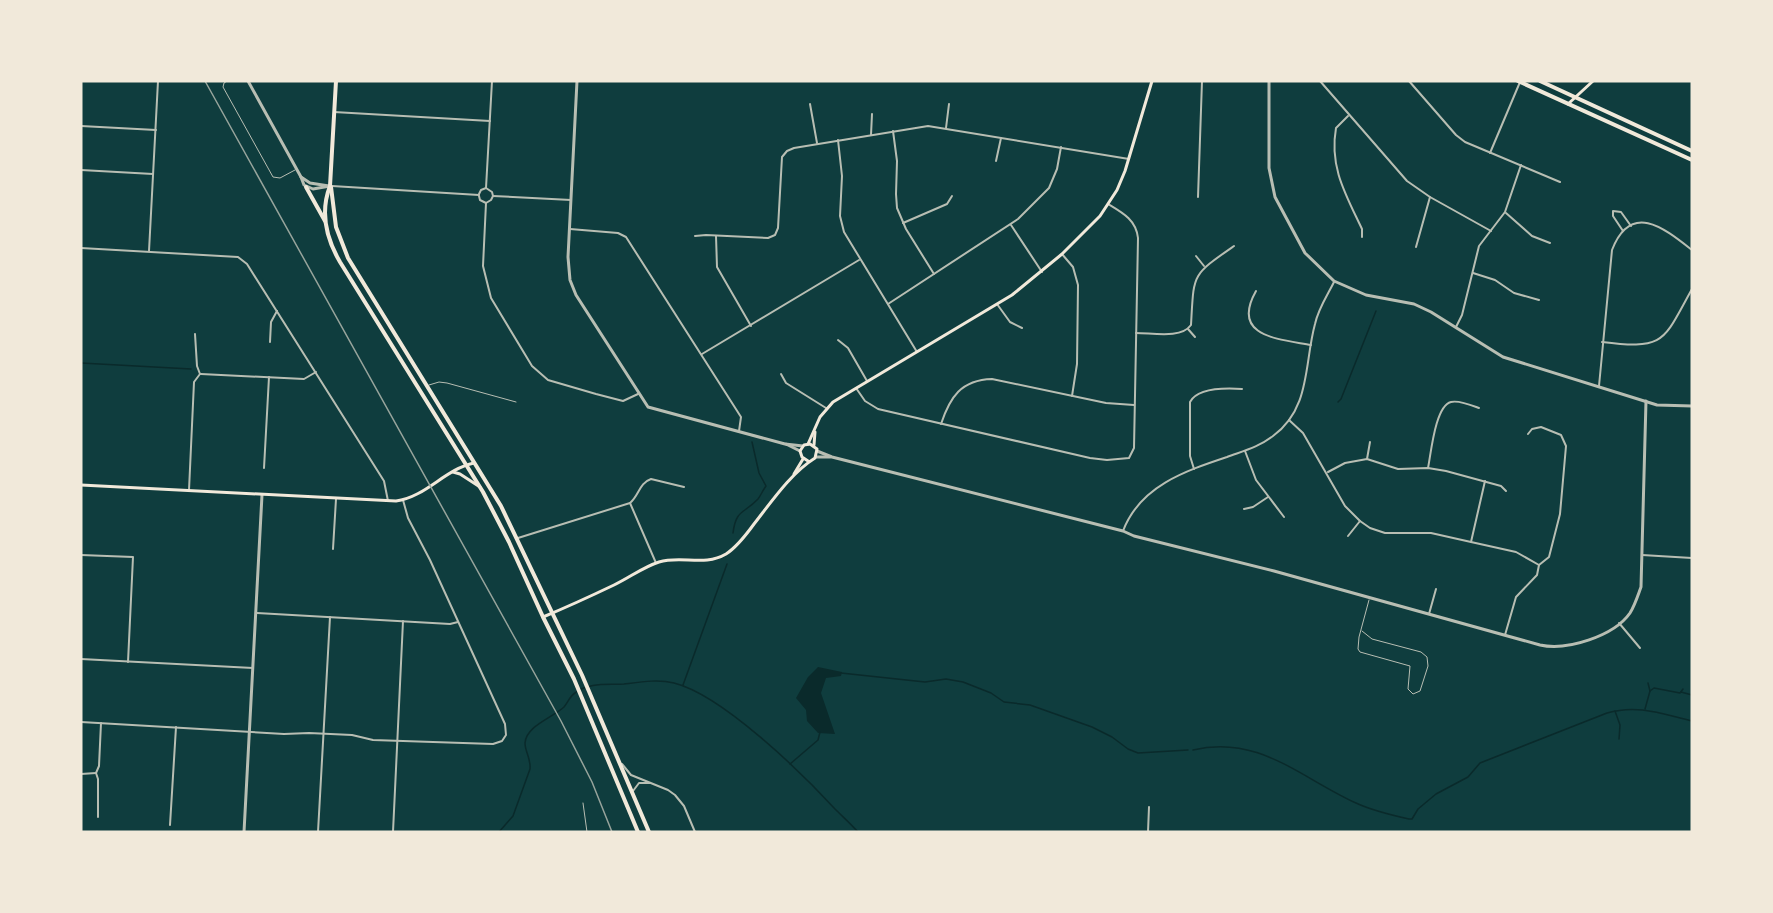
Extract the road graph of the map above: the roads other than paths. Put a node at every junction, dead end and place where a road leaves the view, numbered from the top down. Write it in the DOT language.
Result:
graph roads {
  1 [pos="158,81"];
  2 [pos="227,81"];
  3 [pos="248,81"];
  4 [pos="336,81"];
  5 [pos="492,81"];
  6 [pos="577,81"];
  7 [pos="1152,81"];
  8 [pos="1202,81"];
  9 [pos="1269,81"];
  10 [pos="1320,81"];
  11 [pos="1409,81"];
  12 [pos="1540,81"];
  13 [pos="1593,81"];
  14 [pos="1519,82"];
  15 [pos="1575,97"];
  16 [pos="810,104"];
  17 [pos="949,104"];
  18 [pos="1568,104"];
  19 [pos="334,112"];
  20 [pos="872,114"];
  21 [pos="1349,115"];
  22 [pos="490,121"];
  23 [pos="81,126"];
  24 [pos="946,128"];
  25 [pos="156,130"];
  26 [pos="893,131"];
  27 [pos="872,135"];
  28 [pos="1000,138"];
  29 [pos="838,140"];
  30 [pos="817,144"];
  31 [pos="1061,147"];
  32 [pos="1692,152"];
  33 [pos="1490,153"];
  34 [pos="1129,159"];
  35 [pos="1692,160"];
  36 [pos="996,161"];
  37 [pos="1521,165"];
  38 [pos="297,169"];
  39 [pos="81,170"];
  40 [pos="153,174"];
  41 [pos="301,177"];
  42 [pos="1560,182"];
  43 [pos="330,186"];
  44 [pos="306,187"];
  45 [pos="486,188"];
  46 [pos="478,195"];
  47 [pos="493,196"];
  48 [pos="952,196"];
  49 [pos="1198,197"];
  50 [pos="1430,197"];
  51 [pos="572,200"];
  52 [pos="486,203"];
  53 [pos="1108,204"];
  54 [pos="1505,212"];
  55 [pos="325,221"];
  56 [pos="903,223"];
  57 [pos="1011,225"];
  58 [pos="1631,226"];
  59 [pos="570,229"];
  60 [pos="1491,231"];
  61 [pos="1623,231"];
  62 [pos="716,235"];
  63 [pos="695,236"];
  64 [pos="775,236"];
  65 [pos="1362,237"];
  66 [pos="778,239"];
  67 [pos="1550,243"];
  68 [pos="1234,246"];
  69 [pos="1416,247"];
  70 [pos="81,248"];
  71 [pos="1692,250"];
  72 [pos="148,251"];
  73 [pos="1062,254"];
  74 [pos="1196,256"];
  75 [pos="859,260"];
  76 [pos="1204,266"];
  77 [pos="1042,273"];
  78 [pos="1472,273"];
  79 [pos="934,274"];
  80 [pos="1334,281"];
  81 [pos="1692,289"];
  82 [pos="1256,291"];
  83 [pos="1539,300"];
  84 [pos="888,304"];
  85 [pos="997,304"];
  86 [pos="277,311"];
  87 [pos="751,326"];
  88 [pos="1456,327"];
  89 [pos="1022,328"];
  90 [pos="1188,329"];
  91 [pos="1136,333"];
  92 [pos="195,334"];
  93 [pos="1195,337"];
  94 [pos="838,340"];
  95 [pos="270,342"];
  96 [pos="1602,342"];
  97 [pos="1311,345"];
  98 [pos="917,352"];
  99 [pos="701,355"];
  100 [pos="316,372"];
  101 [pos="200,374"];
  102 [pos="781,374"];
  103 [pos="269,377"];
  104 [pos="867,381"];
  105 [pos="428,386"];
  106 [pos="1599,386"];
  107 [pos="856,388"];
  108 [pos="1242,389"];
  109 [pos="638,394"];
  110 [pos="1072,396"];
  111 [pos="1646,401"];
  112 [pos="516,402"];
  113 [pos="1134,405"];
  114 [pos="1692,406"];
  115 [pos="826,408"];
  116 [pos="1479,408"];
  117 [pos="1289,420"];
  118 [pos="941,424"];
  119 [pos="815,430"];
  120 [pos="739,431"];
  121 [pos="1528,434"];
  122 [pos="1370,442"];
  123 [pos="785,444"];
  124 [pos="808,444"];
  125 [pos="814,445"];
  126 [pos="803,446"];
  127 [pos="1245,450"];
  128 [pos="800,451"];
  129 [pos="817,451"];
  130 [pos="832,456"];
  131 [pos="816,457"];
  132 [pos="803,458"];
  133 [pos="1367,459"];
  134 [pos="808,461"];
  135 [pos="476,463"];
  136 [pos="466,465"];
  137 [pos="264,468"];
  138 [pos="1428,468"];
  139 [pos="1194,469"];
  140 [pos="453,472"];
  141 [pos="1328,472"];
  142 [pos="794,476"];
  143 [pos="1485,481"];
  144 [pos="81,485"];
  145 [pos="480,487"];
  146 [pos="684,487"];
  147 [pos="189,490"];
  148 [pos="1506,491"];
  149 [pos="262,495"];
  150 [pos="1268,497"];
  151 [pos="336,499"];
  152 [pos="404,500"];
  153 [pos="388,501"];
  154 [pos="630,503"];
  155 [pos="1244,509"];
  156 [pos="1284,517"];
  157 [pos="1360,521"];
  158 [pos="1123,531"];
  159 [pos="1348,536"];
  160 [pos="518,538"];
  161 [pos="1471,542"];
  162 [pos="333,549"];
  163 [pos="81,555"];
  164 [pos="1642,555"];
  165 [pos="1692,558"];
  166 [pos="656,563"];
  167 [pos="1539,565"];
  168 [pos="1436,589"];
  169 [pos="1370,598"];
  170 [pos="256,613"];
  171 [pos="551,613"];
  172 [pos="1429,614"];
  173 [pos="330,617"];
  174 [pos="543,617"];
  175 [pos="403,621"];
  176 [pos="458,622"];
  177 [pos="1619,623"];
  178 [pos="1362,631"];
  179 [pos="1505,635"];
  180 [pos="1640,648"];
  181 [pos="81,659"];
  182 [pos="128,662"];
  183 [pos="253,668"];
  184 [pos="81,722"];
  185 [pos="101,723"];
  186 [pos="176,727"];
  187 [pos="250,731"];
  188 [pos="323,734"];
  189 [pos="397,741"];
  190 [pos="621,763"];
  191 [pos="96,773"];
  192 [pos="81,774"];
  193 [pos="650,783"];
  194 [pos="632,792"];
  195 [pos="583,803"];
  196 [pos="1149,807"];
  197 [pos="98,817"];
  198 [pos="170,825"];
  199 [pos="244,832"];
  200 [pos="318,832"];
  201 [pos="393,832"];
  202 [pos="588,832"];
  203 [pos="638,832"];
  204 [pos="649,832"];
  205 [pos="695,832"];
  206 [pos="1148,832"];
  1 -- 25 [label="street"];
  2 -- 38 [label="lane"];
  3 -- 38 [label="street"];
  4 -- 19 [label="main road"];
  5 -- 22 [label="street"];
  6 -- 51 [label="street"];
  7 -- 34 [label="main road"];
  8 -- 49 [label="street"];
  9 -- 80 [label="street"];
  10 -- 21 [label="street"];
  11 -- 33 [label="street"];
  12 -- 15 [label="main road"];
  13 -- 15 [label="main road"];
  14 -- 18 [label="main road"];
  14 -- 33 [label="street"];
  15 -- 18 [label="main road"];
  15 -- 32 [label="main road"];
  16 -- 30 [label="street"];
  17 -- 24 [label="street"];
  18 -- 35 [label="main road"];
  19 -- 22 [label="street"];
  19 -- 43 [label="main road"];
  20 -- 27 [label="street"];
  21 -- 50 [label="street"];
  21 -- 65 [label="street"];
  22 -- 45 [label="street"];
  23 -- 25 [label="street"];
  24 -- 26 [label="street"];
  24 -- 28 [label="street"];
  25 -- 40 [label="street"];
  26 -- 27 [label="street"];
  26 -- 56 [label="street"];
  27 -- 29 [label="street"];
  28 -- 31 [label="street"];
  28 -- 36 [label="street"];
  29 -- 30 [label="street"];
  29 -- 75 [label="street"];
  30 -- 64 [label="street"];
  31 -- 34 [label="street"];
  31 -- 57 [label="street"];
  33 -- 37 [label="street"];
  34 -- 53 [label="main road"];
  37 -- 42 [label="street"];
  37 -- 54 [label="street"];
  38 -- 41 [label="street"];
  39 -- 40 [label="street"];
  40 -- 72 [label="street"];
  41 -- 43 [label="street"];
  41 -- 44 [label="street"];
  43 -- 44 [label="street"];
  43 -- 46 [label="street"];
  43 -- 55 [label="main road"];
  43 -- 105 [label="main road"];
  44 -- 55 [label="main road"];
  45 -- 46 [label="street"];
  45 -- 47 [label="street"];
  46 -- 52 [label="street"];
  47 -- 51 [label="street"];
  47 -- 52 [label="street"];
  48 -- 56 [label="street"];
  50 -- 60 [label="street"];
  50 -- 69 [label="street"];
  51 -- 59 [label="street"];
  52 -- 109 [label="street"];
  53 -- 73 [label="main road"];
  53 -- 91 [label="street"];
  54 -- 60 [label="street"];
  54 -- 67 [label="street"];
  55 -- 136 [label="main road"];
  56 -- 79 [label="street"];
  57 -- 77 [label="street"];
  57 -- 79 [label="street"];
  58 -- 61 [label="street"];
  58 -- 61 [label="street"];
  58 -- 71 [label="street"];
  59 -- 99 [label="street"];
  59 -- 109 [label="street"];
  60 -- 78 [label="street"];
  61 -- 96 [label="street"];
  62 -- 63 [label="street"];
  62 -- 64 [label="street"];
  62 -- 87 [label="street"];
  64 -- 66 [label="street"];
  68 -- 76 [label="street"];
  70 -- 72 [label="street"];
  72 -- 86 [label="street"];
  73 -- 77 [label="main road"];
  73 -- 110 [label="street"];
  74 -- 76 [label="street"];
  75 -- 84 [label="street"];
  75 -- 87 [label="street"];
  76 -- 90 [label="street"];
  77 -- 85 [label="main road"];
  78 -- 83 [label="street"];
  78 -- 88 [label="street"];
  79 -- 84 [label="street"];
  80 -- 88 [label="street"];
  80 -- 97 [label="street"];
  81 -- 96 [label="street"];
  82 -- 97 [label="street"];
  84 -- 98 [label="street"];
  85 -- 89 [label="street"];
  85 -- 98 [label="main road"];
  86 -- 95 [label="street"];
  86 -- 100 [label="street"];
  87 -- 99 [label="street"];
  88 -- 106 [label="street"];
  90 -- 91 [label="street"];
  90 -- 93 [label="street"];
  91 -- 113 [label="street"];
  92 -- 101 [label="street"];
  94 -- 104 [label="street"];
  96 -- 106 [label="street"];
  97 -- 117 [label="street"];
  98 -- 104 [label="main road"];
  99 -- 120 [label="street"];
  100 -- 103 [label="street"];
  100 -- 153 [label="street"];
  101 -- 103 [label="street"];
  101 -- 147 [label="street"];
  102 -- 115 [label="street"];
  103 -- 137 [label="street"];
  104 -- 107 [label="main road"];
  105 -- 112 [label="lane"];
  105 -- 135 [label="main road"];
  106 -- 111 [label="street"];
  107 -- 115 [label="main road"];
  107 -- 118 [label="street"];
  108 -- 139 [label="street"];
  109 -- 120 [label="street"];
  110 -- 113 [label="street"];
  110 -- 118 [label="street"];
  111 -- 114 [label="street"];
  111 -- 164 [label="street"];
  113 -- 118 [label="street"];
  115 -- 119 [label="main road"];
  116 -- 138 [label="street"];
  117 -- 127 [label="street"];
  117 -- 141 [label="street"];
  119 -- 124 [label="main road"];
  119 -- 125 [label="main road"];
  120 -- 123 [label="street"];
  121 -- 167 [label="street"];
  122 -- 133 [label="street"];
  123 -- 126 [label="street"];
  123 -- 128 [label="street"];
  124 -- 125 [label="main road"];
  124 -- 126 [label="main road"];
  125 -- 129 [label="main road"];
  126 -- 128 [label="main road"];
  127 -- 139 [label="street"];
  127 -- 150 [label="street"];
  128 -- 132 [label="main road"];
  129 -- 130 [label="street"];
  129 -- 131 [label="main road"];
  130 -- 131 [label="street"];
  130 -- 158 [label="street"];
  131 -- 134 [label="main road"];
  132 -- 134 [label="main road"];
  132 -- 142 [label="main road"];
  133 -- 138 [label="street"];
  133 -- 141 [label="street"];
  134 -- 142 [label="main road"];
  135 -- 136 [label="main road"];
  135 -- 160 [label="main road"];
  136 -- 140 [label="main road"];
  136 -- 145 [label="main road"];
  138 -- 143 [label="street"];
  139 -- 158 [label="street"];
  140 -- 145 [label="main road"];
  140 -- 152 [label="main road"];
  141 -- 157 [label="street"];
  142 -- 166 [label="main road"];
  143 -- 148 [label="street"];
  143 -- 161 [label="street"];
  144 -- 147 [label="main road"];
  145 -- 174 [label="main road"];
  146 -- 154 [label="street"];
  147 -- 149 [label="main road"];
  149 -- 151 [label="main road"];
  149 -- 170 [label="street"];
  150 -- 155 [label="street"];
  150 -- 156 [label="street"];
  151 -- 153 [label="main road"];
  151 -- 162 [label="street"];
  152 -- 153 [label="main road"];
  152 -- 176 [label="street"];
  154 -- 160 [label="street"];
  154 -- 166 [label="street"];
  157 -- 159 [label="street"];
  157 -- 161 [label="street"];
  158 -- 169 [label="street"];
  160 -- 171 [label="main road"];
  161 -- 167 [label="street"];
  163 -- 182 [label="street"];
  164 -- 165 [label="street"];
  164 -- 177 [label="street"];
  166 -- 171 [label="main road"];
  167 -- 179 [label="street"];
  168 -- 172 [label="street"];
  169 -- 172 [label="street"];
  169 -- 178 [label="lane"];
  170 -- 173 [label="street"];
  170 -- 183 [label="street"];
  171 -- 174 [label="main road"];
  171 -- 190 [label="main road"];
  172 -- 179 [label="street"];
  173 -- 175 [label="street"];
  173 -- 188 [label="street"];
  174 -- 203 [label="main road"];
  175 -- 176 [label="street"];
  175 -- 189 [label="street"];
  176 -- 189 [label="street"];
  177 -- 179 [label="street"];
  177 -- 180 [label="street"];
  178 -- 178 [label="lane"];
  181 -- 182 [label="street"];
  182 -- 183 [label="street"];
  183 -- 187 [label="street"];
  184 -- 185 [label="street"];
  185 -- 186 [label="street"];
  185 -- 191 [label="street"];
  186 -- 187 [label="street"];
  186 -- 198 [label="street"];
  187 -- 188 [label="street"];
  187 -- 199 [label="street"];
  188 -- 189 [label="street"];
  188 -- 200 [label="street"];
  189 -- 201 [label="street"];
  190 -- 193 [label="street"];
  190 -- 194 [label="main road"];
  191 -- 192 [label="street"];
  191 -- 197 [label="street"];
  193 -- 194 [label="street"];
  193 -- 205 [label="street"];
  194 -- 204 [label="main road"];
  195 -- 202 [label="lane"];
  196 -- 206 [label="street"];
}
